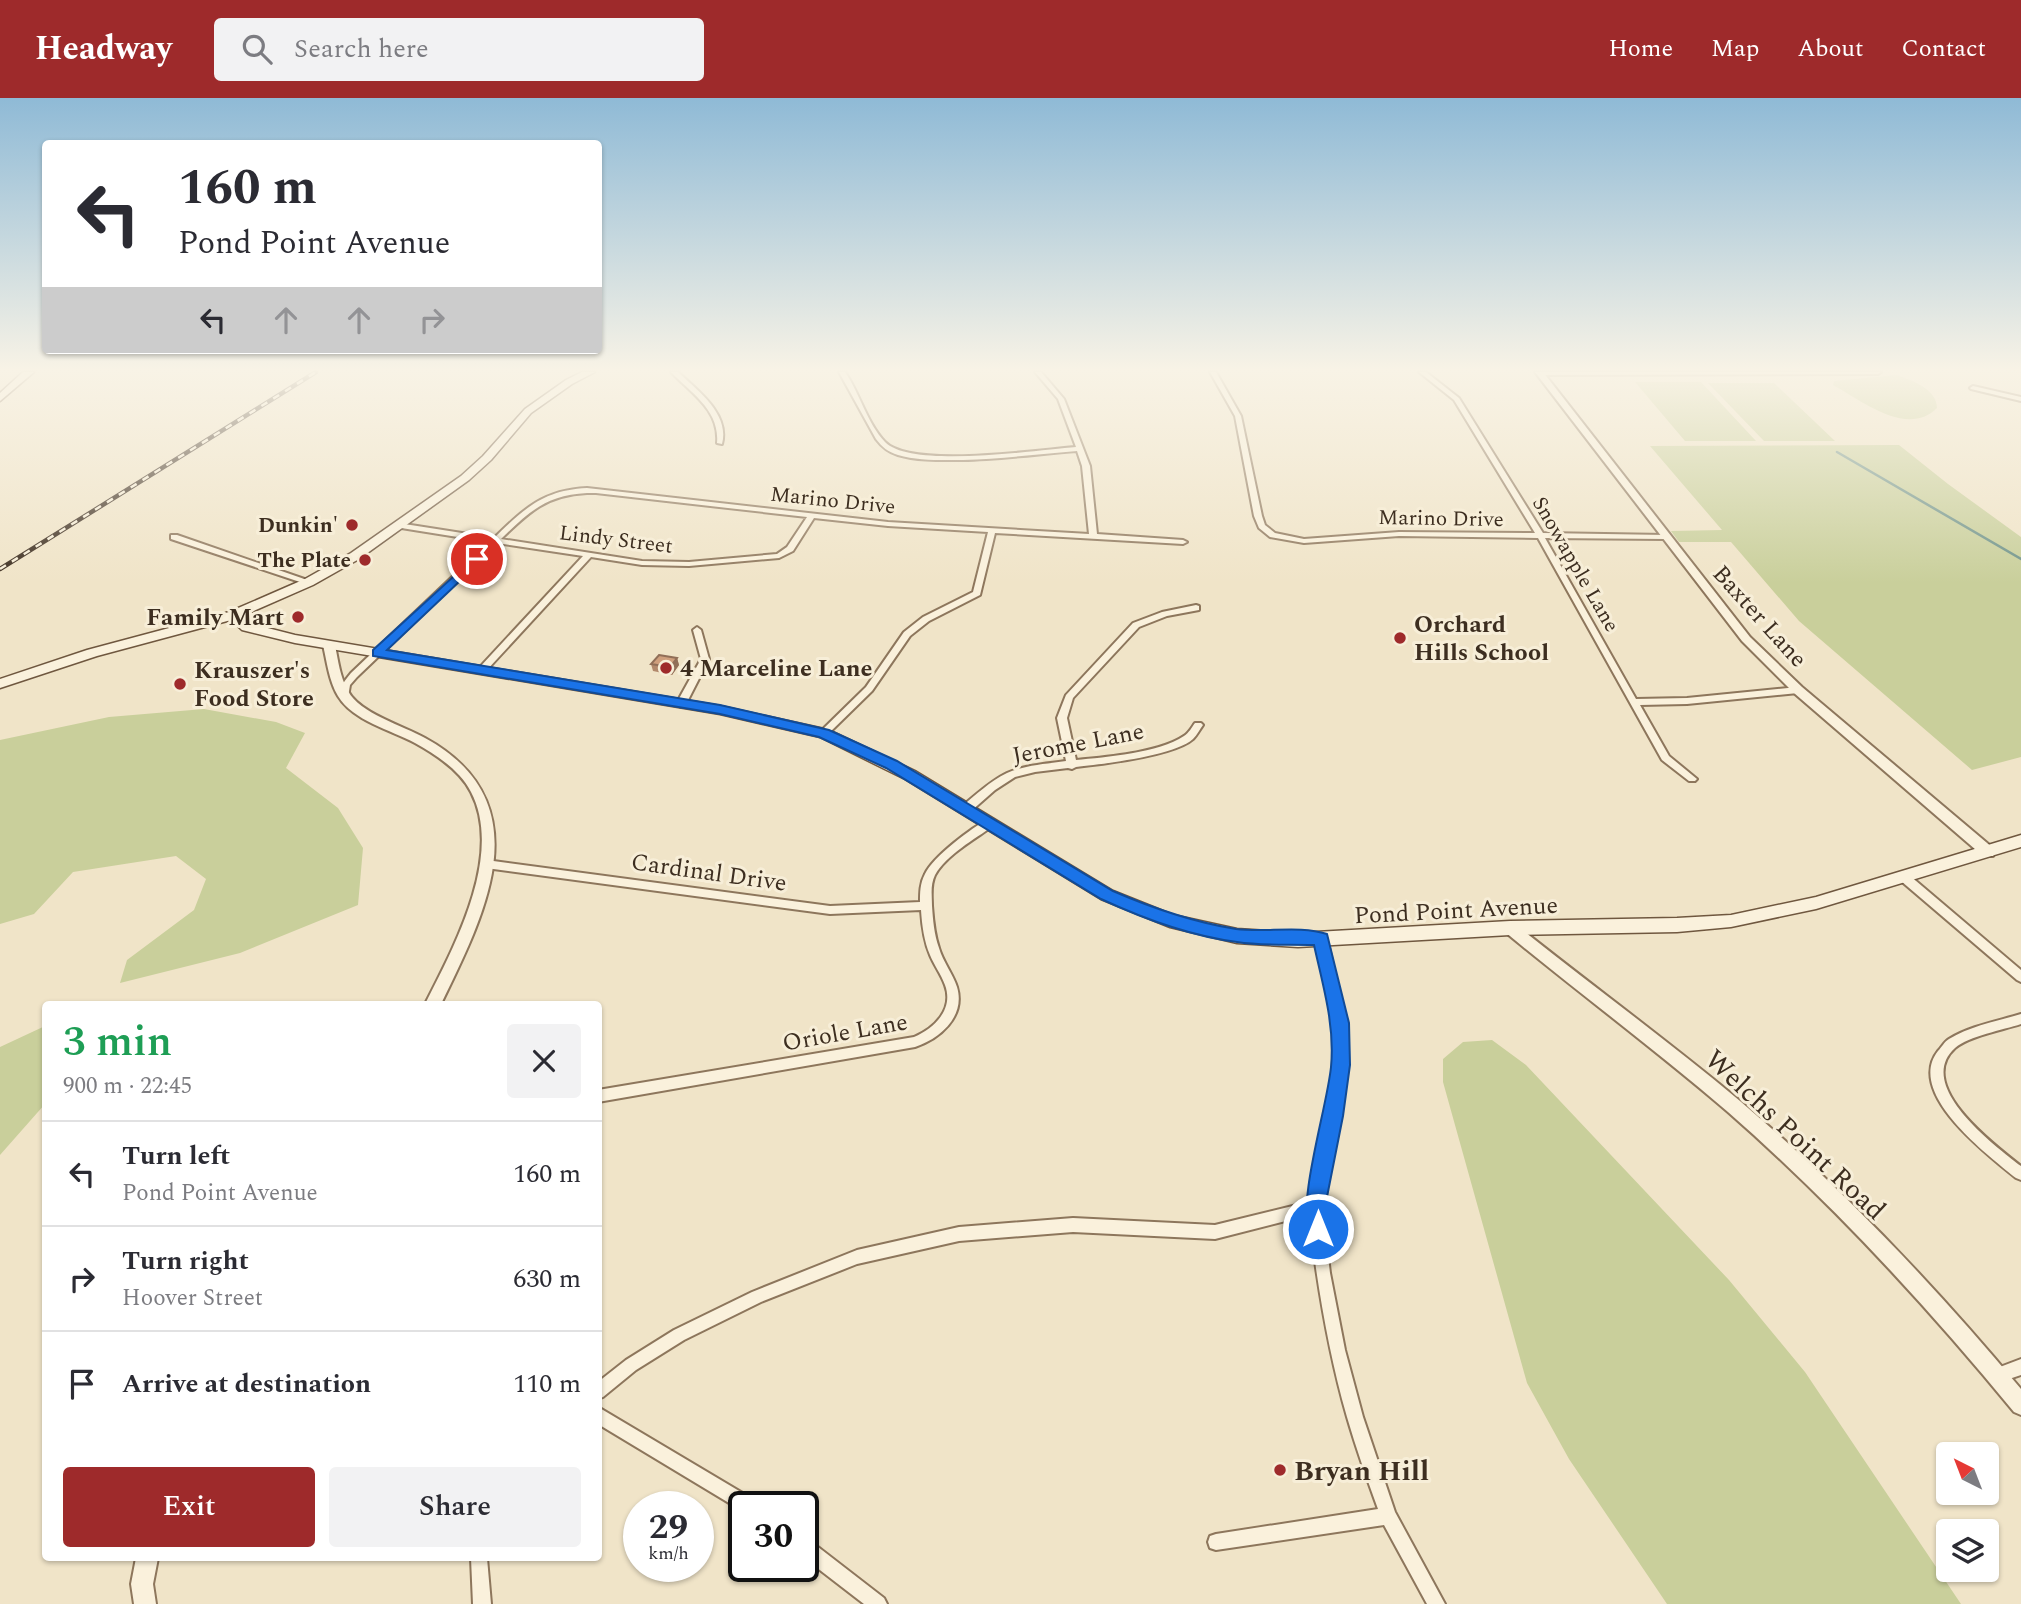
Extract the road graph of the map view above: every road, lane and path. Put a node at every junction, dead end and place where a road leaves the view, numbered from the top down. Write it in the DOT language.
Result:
graph roads {
  1 [pos="501,442"];
  2 [pos="883,442"];
  3 [pos="1077,442"];
  4 [pos="1243,442"];
  5 [pos="1483,442"];
  6 [pos="1593,442"];
  7 [pos="1080,449"];
  8 [pos="811,517"];
  9 [pos="398,525"];
  10 [pos="992,530"];
  11 [pos="1093,535"];
  12 [pos="174,537"];
  13 [pos="1541,537"];
  14 [pos="1666,537"];
  15 [pos="497,540"];
  16 [pos="1183,542"];
  17 [pos="589,555"];
  18 [pos="309,582"];
  19 [pos="1196,608"];
  20 [pos="233,615"];
  21 [pos="698,630"];
  22 [pos="329,645"];
  23 [pos="377,653"];
  24 [pos="482,670"];
  25 [pos="0,684"];
  26 [pos="1798,690"];
  27 [pos="345,695"];
  28 [pos="1635,702"];
  29 [pos="681,704"];
  30 [pos="1198,725"];
  31 [pos="824,733"];
  32 [pos="1072,765"];
  33 [pos="1692,779"];
  34 [pos="966,809"];
  35 [pos="989,823"];
  36 [pos="2021,841"];
  37 [pos="1988,852"];
  38 [pos="486,864"];
  39 [pos="1905,878"];
  40 [pos="927,906"];
  41 [pos="1510,928"];
  42 [pos="1321,939"];
  43 [pos="2021,977"];
  44 [pos="434,1001"];
  45 [pos="2021,1019"];
  46 [pos="602,1095"];
  47 [pos="2021,1174"];
  48 [pos="1315,1207"];
  49 [pos="2021,1367"];
  50 [pos="1997,1375"];
  51 [pos="602,1389"];
  52 [pos="2021,1405"];
  53 [pos="602,1417"];
  54 [pos="728,1494"];
  55 [pos="1388,1516"];
  56 [pos="1216,1542"];
  57 [pos="819,1558"];
  58 [pos="146,1561"];
  59 [pos="479,1561"];
  60 [pos="145,1604"];
  61 [pos="482,1604"];
  62 [pos="878,1604"];
  63 [pos="1436,1604"];
  1 -- 9 [label="main road"];
  2 -- 7 [label="street"];
  3 -- 7 [label="street"];
  4 -- 13 [label="street, Marino Drive"];
  5 -- 13 [label="street, Snowapple Lane"];
  6 -- 14 [label="street, Baxter Lane"];
  7 -- 11 [label="street"];
  8 -- 10 [label="street, Marino Drive"];
  8 -- 15 [label="street, Marino Drive"];
  8 -- 17 [label="street, Lindy Street"];
  9 -- 15 [label="street, Lindy Street"];
  9 -- 18 [label="main road"];
  10 -- 11 [label="street, Marino Drive"];
  10 -- 31 [label="street"];
  11 -- 16 [label="street, Marino Drive"];
  12 -- 18 [label="street"];
  13 -- 14 [label="street, Marino Drive"];
  13 -- 28 [label="street, Snowapple Lane"];
  14 -- 26 [label="street, Baxter Lane"];
  15 -- 17 [label="street, Lindy Street"];
  15 -- 23 [label="street, Marino Drive"];
  17 -- 24 [label="street"];
  18 -- 20 [label="main road"];
  19 -- 32 [label="street"];
  20 -- 22 [label="main road, Pond Point Avenue"];
  20 -- 25 [label="main road"];
  21 -- 29 [label="street"];
  22 -- 23 [label="main road, Pond Point Avenue"];
  22 -- 27 [label="street"];
  23 -- 24 [label="main road, Pond Point Avenue"];
  23 -- 27 [label="street, Marino Drive"];
  24 -- 29 [label="main road, Pond Point Avenue"];
  26 -- 28 [label="street"];
  26 -- 37 [label="street, Baxter Lane"];
  27 -- 38 [label="street"];
  28 -- 33 [label="street, Snowapple Lane"];
  29 -- 31 [label="main road, Pond Point Avenue"];
  30 -- 32 [label="street, Jerome Lane"];
  31 -- 34 [label="main road, Pond Point Avenue"];
  32 -- 34 [label="street, Jerome Lane"];
  34 -- 35 [label="main road, Pond Point Avenue"];
  35 -- 40 [label="street, Oriole Lane"];
  35 -- 42 [label="main road, Pond Point Avenue"];
  36 -- 37 [label="main road, Pond Point Avenue"];
  37 -- 39 [label="main road, Pond Point Avenue"];
  38 -- 40 [label="street, Cardinal Drive"];
  38 -- 44 [label="street"];
  39 -- 41 [label="main road, Pond Point Avenue"];
  39 -- 43 [label="street"];
  40 -- 46 [label="street, Oriole Lane"];
  41 -- 42 [label="main road, Pond Point Avenue"];
  41 -- 50 [label="street, Welchs Point Road"];
  42 -- 48 [label="street"];
  45 -- 47 [label="street"];
  48 -- 51 [label="street"];
  48 -- 55 [label="street"];
  49 -- 50 [label="street"];
  50 -- 52 [label="street, Welchs Point Road"];
  53 -- 54 [label="street"];
  55 -- 56 [label="street"];
  55 -- 63 [label="street"];
  57 -- 62 [label="street"];
  58 -- 60 [label="street"];
  59 -- 61 [label="street"];
}
